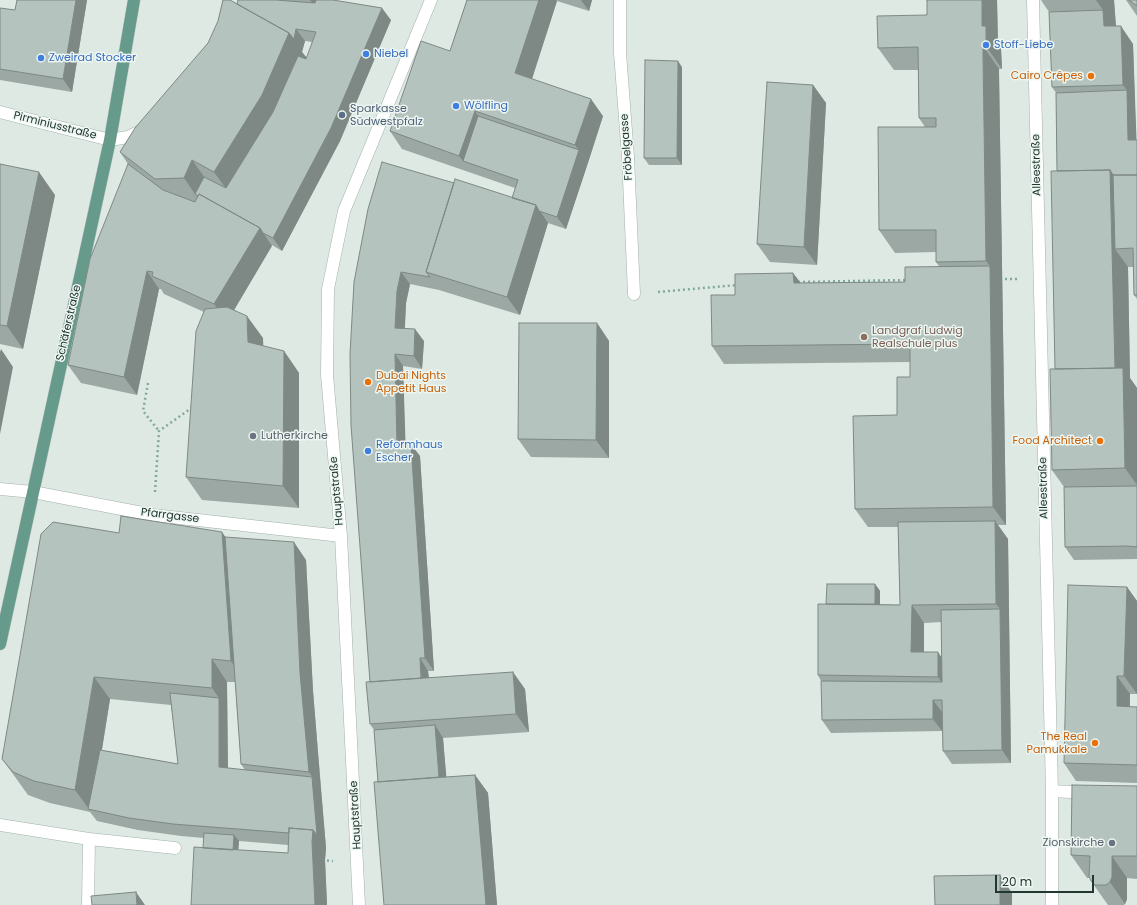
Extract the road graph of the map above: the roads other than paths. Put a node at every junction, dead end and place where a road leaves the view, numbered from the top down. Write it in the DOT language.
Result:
graph roads {
  1 [pos="134,0"];
  2 [pos="620,0"];
  3 [pos="1033,0"];
  4 [pos="426,2"];
  5 [pos="0,112"];
  6 [pos="155,122"];
  7 [pos="110,140"];
  8 [pos="634,294"];
  9 [pos="0,488"];
  10 [pos="33,492"];
  11 [pos="341,536"];
  12 [pos="0,644"];
  13 [pos="1052,791"];
  14 [pos="1098,793"];
  15 [pos="0,825"];
  16 [pos="89,838"];
  17 [pos="175,848"];
  18 [pos="88,905"];
  19 [pos="359,905"];
  20 [pos="1052,905"];
  1 -- 7 [label="main road, Schäferstraße"];
  2 -- 8 [label="street, Fröbelgasse"];
  3 -- 13 [label="street, Alleestraße"];
  4 -- 11 [label="street, Hauptstraße"];
  5 -- 7 [label="street, Pirminiusstraße"];
  6 -- 7 [label="street"];
  7 -- 10 [label="main road, Schäferstraße"];
  9 -- 10 [label="street, Pfarrgasse"];
  10 -- 11 [label="street, Pfarrgasse"];
  10 -- 12 [label="main road, Schäferstraße"];
  11 -- 19 [label="street, Hauptstraße"];
  13 -- 14 [label="street"];
  13 -- 20 [label="street, Alleestraße"];
  15 -- 16 [label="street"];
  16 -- 17 [label="street"];
  16 -- 18 [label="street"];
}
